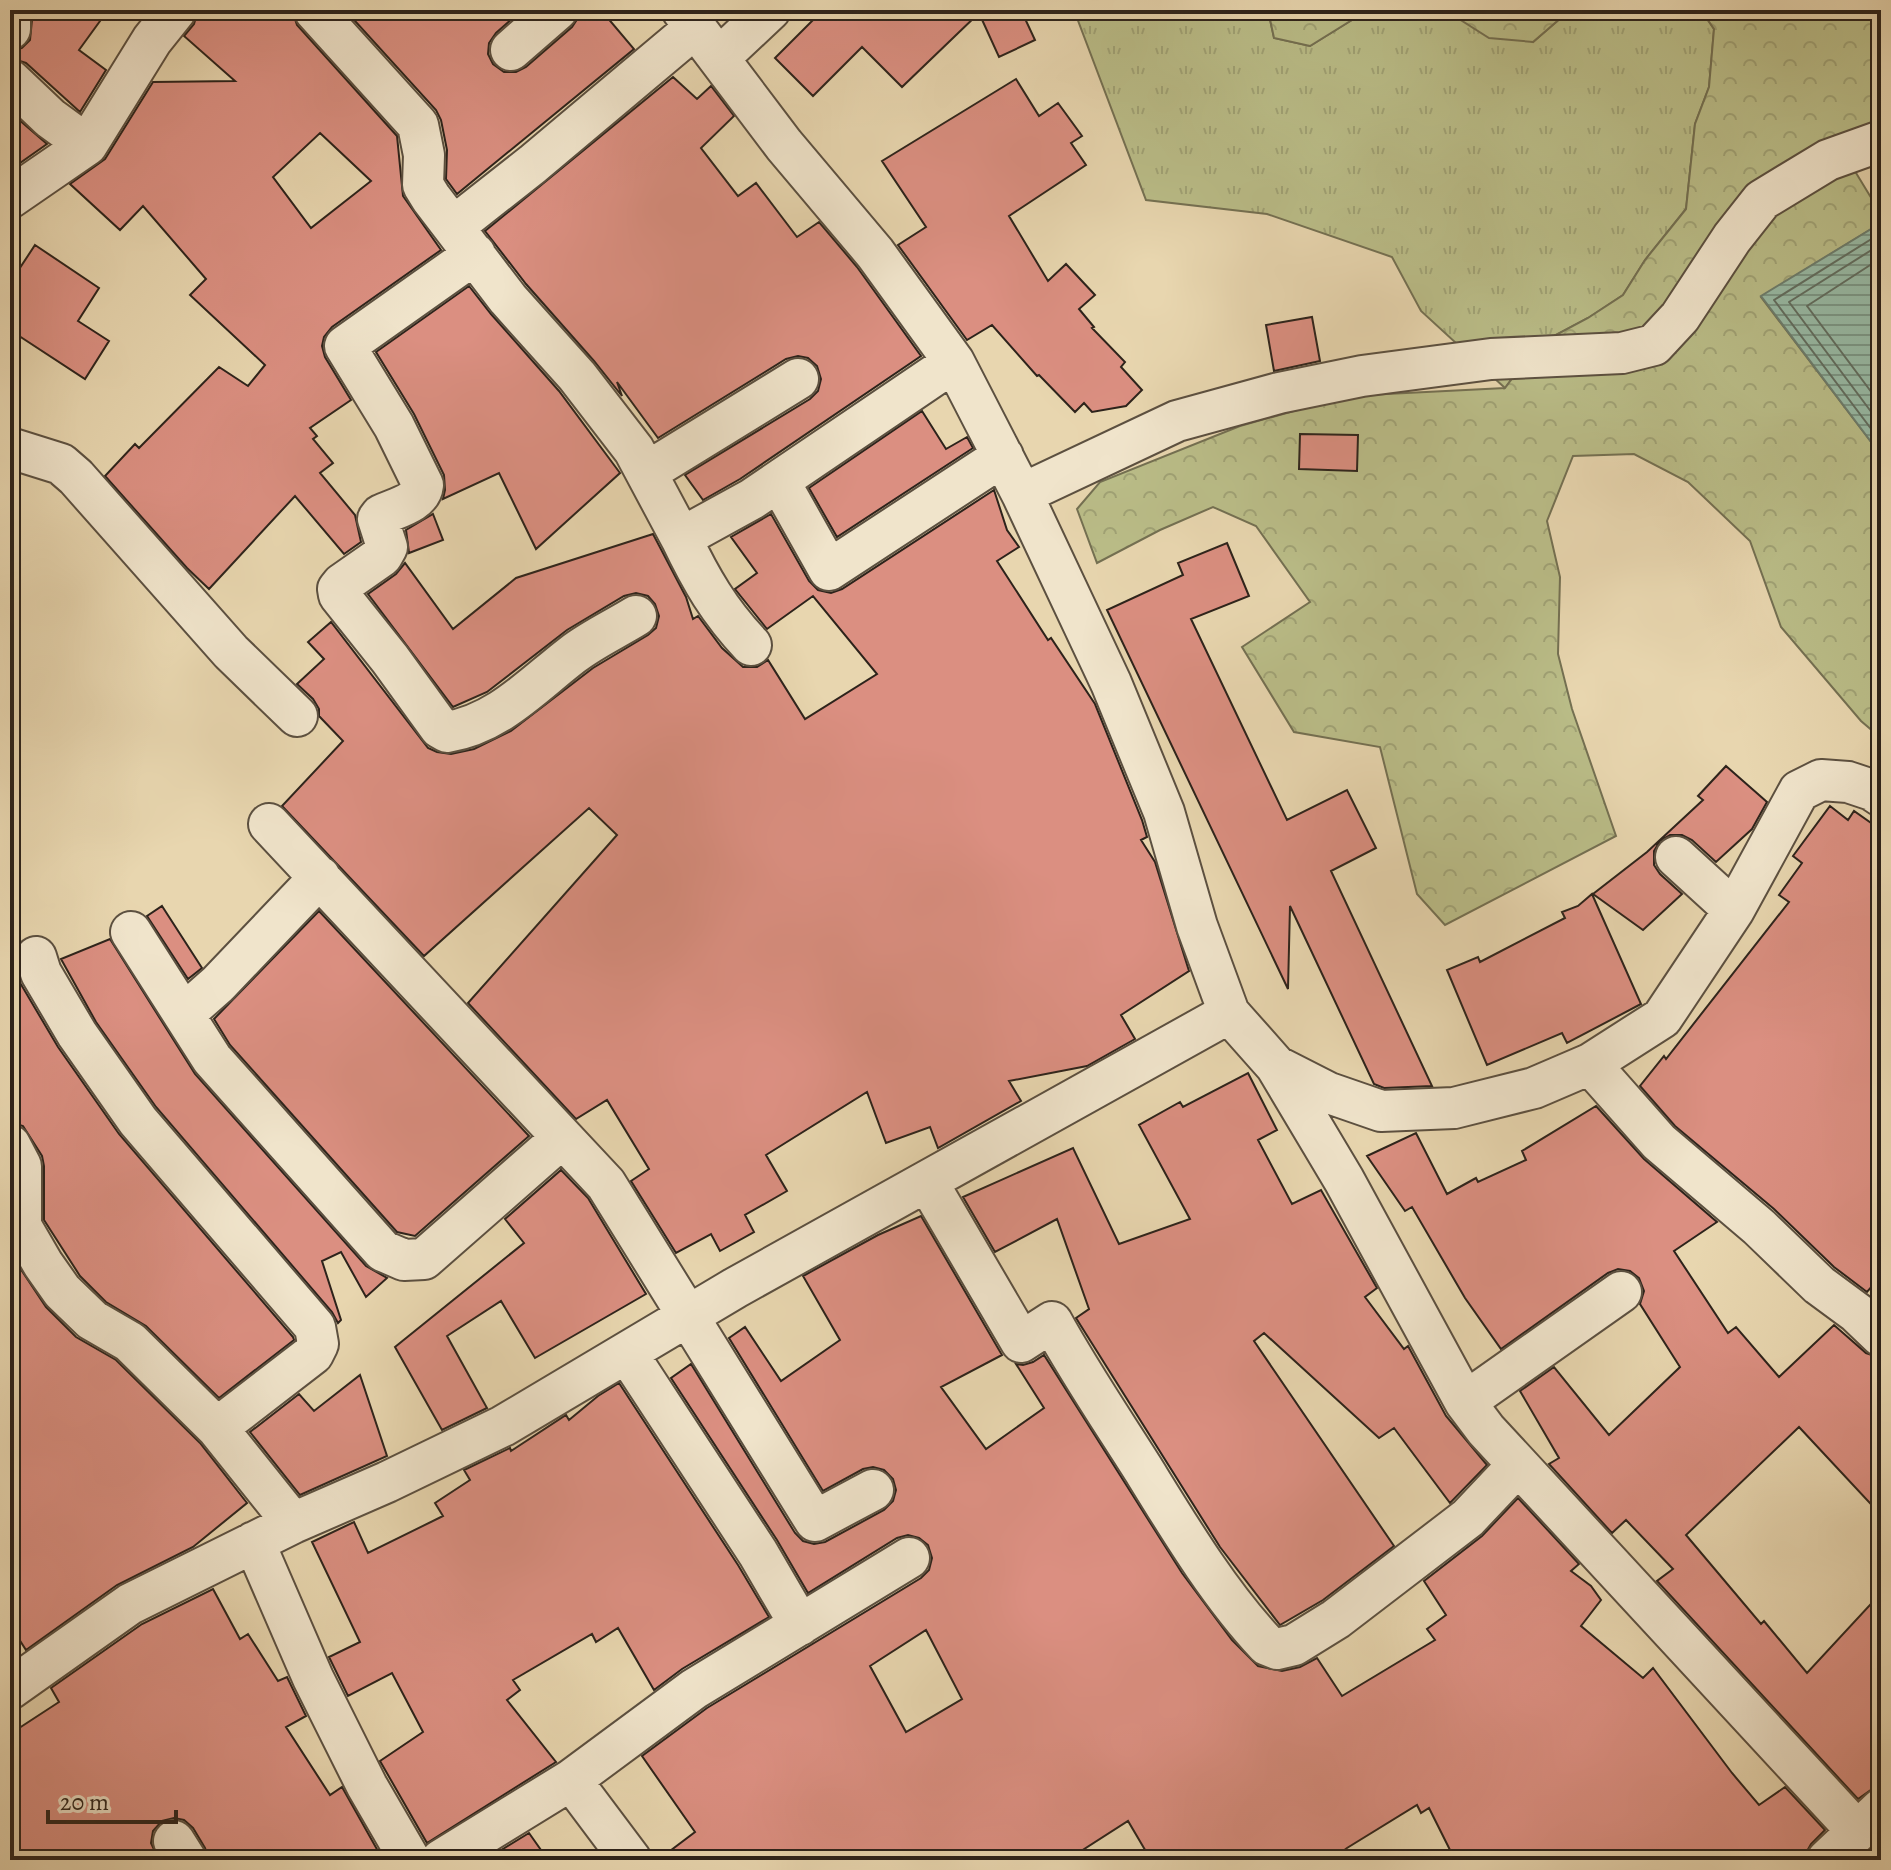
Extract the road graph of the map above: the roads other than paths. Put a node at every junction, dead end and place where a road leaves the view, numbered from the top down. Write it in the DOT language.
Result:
graph roads {
  1 [pos="176,10"];
  2 [pos="314,10"];
  3 [pos="557,10"];
  4 [pos="770,10"];
  5 [pos="10,16"];
  6 [pos="10,29"];
  7 [pos="699,31"];
  8 [pos="511,50"];
  9 [pos="10,80"];
  10 [pos="1881,141"];
  11 [pos="87,145"];
  12 [pos="10,198"];
  13 [pos="464,241"];
  14 [pos="954,362"];
  15 [pos="798,379"];
  16 [pos="10,448"];
  17 [pos="1003,456"];
  18 [pos="647,472"];
  19 [pos="779,481"];
  20 [pos="1022,494"];
  21 [pos="681,538"];
  22 [pos="636,616"];
  23 [pos="751,645"];
  24 [pos="297,716"];
  25 [pos="1881,796"];
  26 [pos="269,824"];
  27 [pos="1676,857"];
  28 [pos="320,877"];
  29 [pos="1734,910"];
  30 [pos="131,932"];
  31 [pos="36,957"];
  32 [pos="1229,1013"];
  33 [pos="184,1014"];
  34 [pos="1590,1064"];
  35 [pos="1276,1066"];
  36 [pos="562,1138"];
  37 [pos="10,1145"];
  38 [pos="928,1183"];
  39 [pos="1621,1292"];
  40 [pos="689,1317"];
  41 [pos="1881,1336"];
  42 [pos="627,1353"];
  43 [pos="1465,1402"];
  44 [pos="217,1428"];
  45 [pos="1518,1465"];
  46 [pos="873,1490"];
  47 [pos="293,1523"];
  48 [pos="254,1542"];
  49 [pos="909,1558"];
  50 [pos="800,1625"];
  51 [pos="10,1689"];
  52 [pos="571,1780"];
  53 [pos="1869,1820"];
  54 [pos="410,1860"];
  55 [pos="441,1860"];
  56 [pos="631,1860"];
  57 [pos="1827,1860"];
  1 -- 11 [label="street"];
  2 -- 13 [label="street"];
  3 -- 8 [label="street"];
  4 -- 7 [label="street"];
  5 -- 6 [label="street"];
  7 -- 13 [label="street"];
  7 -- 14 [label="street"];
  9 -- 11 [label="street"];
  10 -- 20 [label="street"];
  11 -- 12 [label="street"];
  13 -- 18 [label="street"];
  13 -- 22 [label="street"];
  14 -- 17 [label="street"];
  14 -- 19 [label="street"];
  15 -- 18 [label="street"];
  16 -- 24 [label="street"];
  17 -- 19 [label="street"];
  17 -- 20 [label="street"];
  18 -- 21 [label="street"];
  19 -- 21 [label="street"];
  20 -- 32 [label="street"];
  21 -- 23 [label="street"];
  25 -- 29 [label="street"];
  26 -- 28 [label="street"];
  27 -- 29 [label="street"];
  28 -- 33 [label="street"];
  28 -- 36 [label="street"];
  29 -- 34 [label="street"];
  30 -- 33 [label="street"];
  31 -- 44 [label="street"];
  32 -- 35 [label="street"];
  32 -- 38 [label="street"];
  33 -- 36 [label="street"];
  34 -- 35 [label="street"];
  34 -- 41 [label="street"];
  35 -- 43 [label="street"];
  36 -- 40 [label="street"];
  37 -- 44 [label="street"];
  38 -- 40 [label="street"];
  38 -- 45 [label="street"];
  39 -- 43 [label="street"];
  40 -- 42 [label="street"];
  40 -- 46 [label="street"];
  42 -- 47 [label="street"];
  42 -- 50 [label="street"];
  43 -- 45 [label="street"];
  44 -- 47 [label="street"];
  45 -- 53 [label="street"];
  47 -- 48 [label="street"];
  48 -- 51 [label="street"];
  48 -- 54 [label="street"];
  49 -- 50 [label="street"];
  50 -- 52 [label="street"];
  52 -- 55 [label="street"];
  52 -- 56 [label="street"];
  53 -- 57 [label="street"];
}
